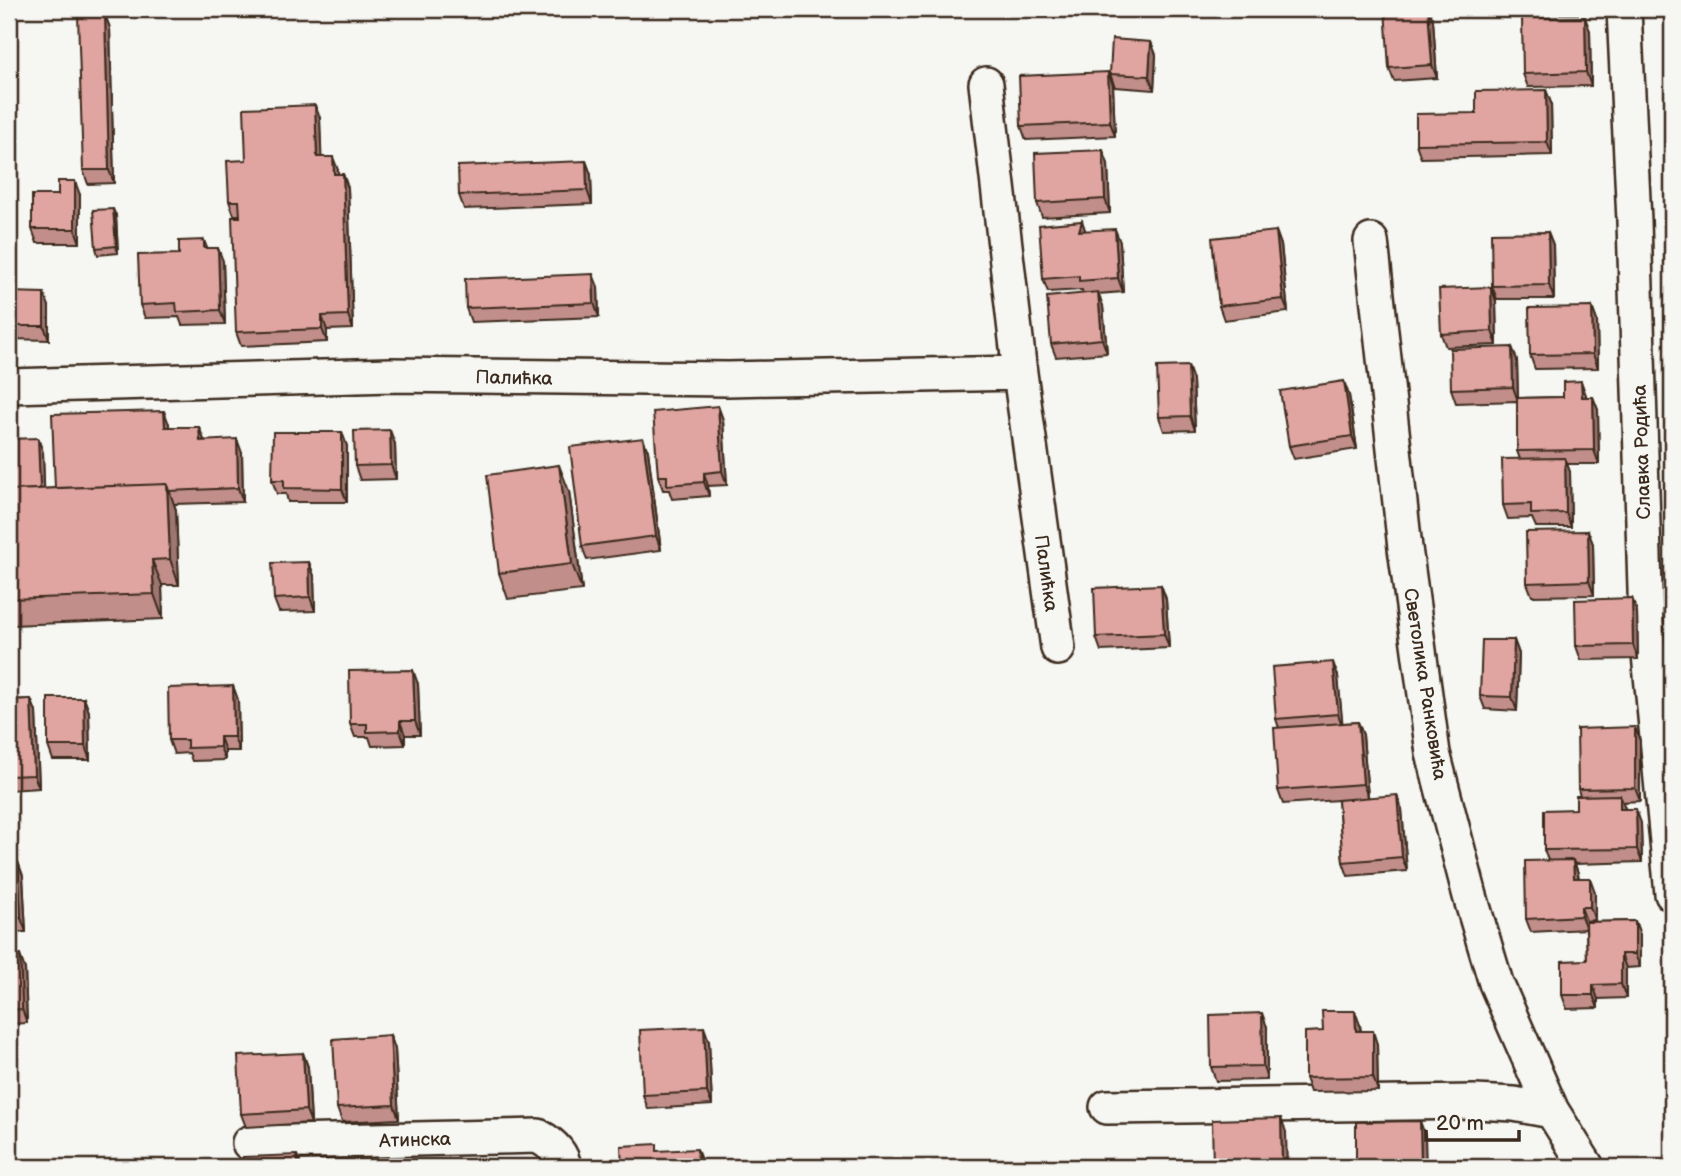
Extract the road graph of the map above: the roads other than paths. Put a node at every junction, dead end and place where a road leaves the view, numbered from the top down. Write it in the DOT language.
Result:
graph roads {
  1 [pos="1624,9"];
  2 [pos="986,84"];
  3 [pos="1371,241"];
  4 [pos="1020,373"];
  5 [pos="9,386"];
  6 [pos="1058,648"];
  7 [pos="1672,894"];
  8 [pos="1107,1107"];
  9 [pos="1552,1111"];
  10 [pos="249,1143"];
  11 [pos="564,1167"];
  12 [pos="1587,1167"];
  1 -- 7 [label="street, Славка Родића"];
  2 -- 4 [label="street, Палићка"];
  3 -- 9 [label="street, Светолика Ранковића"];
  4 -- 5 [label="street, Палићка"];
  4 -- 6 [label="street, Палићка"];
  8 -- 9 [label="street"];
  9 -- 12 [label="street, Светолика Ранковића"];
  10 -- 11 [label="street, Атинска"];
}
